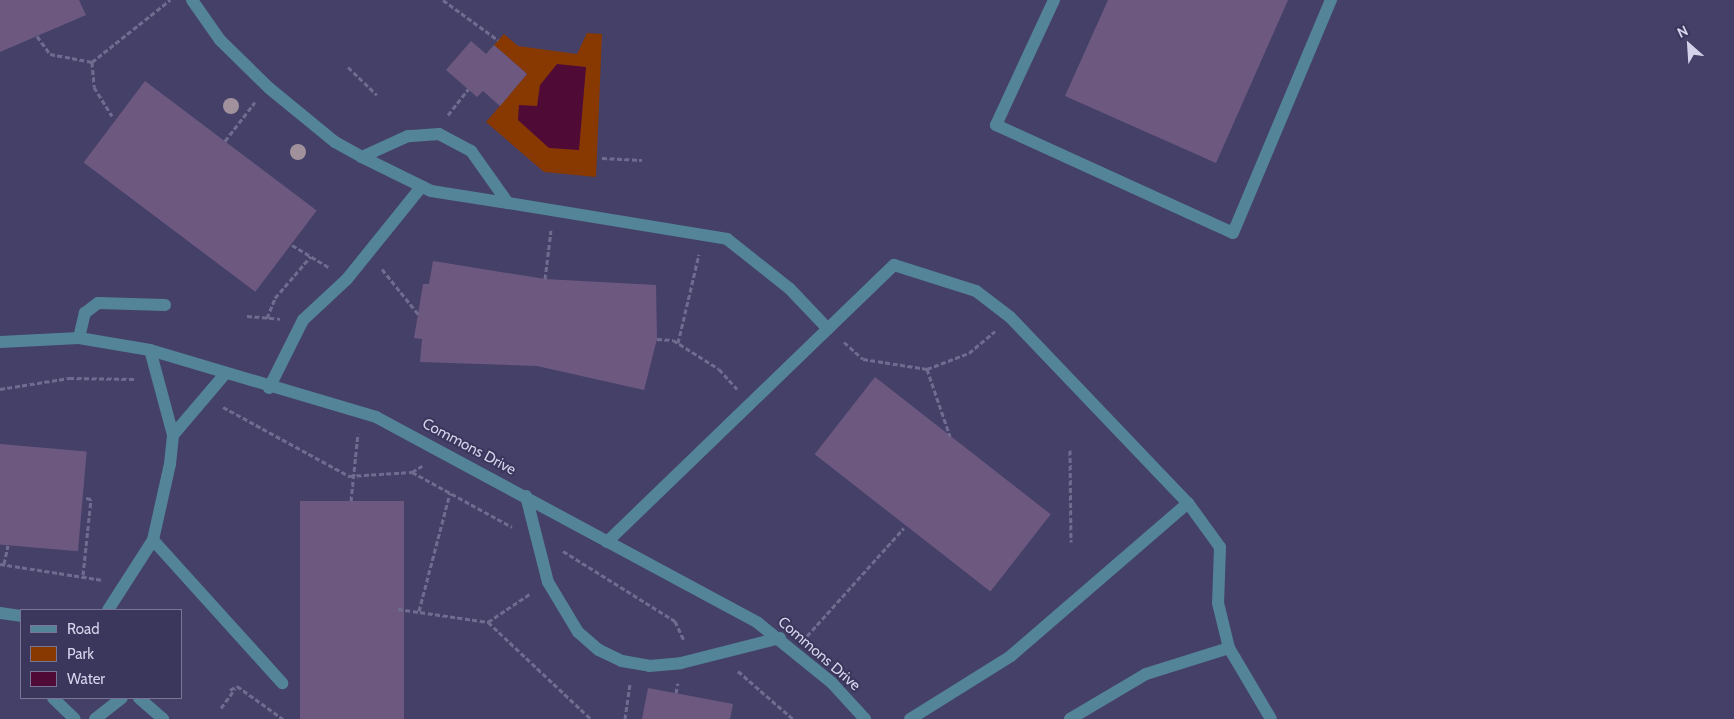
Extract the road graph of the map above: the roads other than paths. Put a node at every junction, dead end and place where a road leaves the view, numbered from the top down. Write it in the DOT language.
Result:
graph roads {
  1 [pos="192,0"];
  2 [pos="1054,0"];
  3 [pos="1331,0"];
  4 [pos="362,157"];
  5 [pos="422,186"];
  6 [pos="508,203"];
  7 [pos="165,305"];
  8 [pos="828,329"];
  9 [pos="79,338"];
  10 [pos="0,342"];
  11 [pos="150,350"];
  12 [pos="225,374"];
  13 [pos="269,388"];
  14 [pos="173,435"];
  15 [pos="526,496"];
  16 [pos="1188,503"];
  17 [pos="153,540"];
  18 [pos="607,542"];
  19 [pos="109,609"];
  20 [pos="0,613"];
  21 [pos="20,616"];
  22 [pos="780,638"];
  23 [pos="1229,648"];
  24 [pos="282,683"];
  25 [pos="54,699"];
  26 [pos="121,699"];
  27 [pos="140,699"];
  28 [pos="76,719"];
  29 [pos="95,719"];
  30 [pos="163,719"];
  31 [pos="865,719"];
  32 [pos="910,719"];
  33 [pos="1070,719"];
  34 [pos="1271,719"];
  1 -- 4 [label="street"];
  2 -- 3 [label="street"];
  4 -- 5 [label="street"];
  4 -- 6 [label="street"];
  5 -- 6 [label="street"];
  5 -- 13 [label="street"];
  6 -- 8 [label="street"];
  7 -- 9 [label="street"];
  8 -- 16 [label="street"];
  8 -- 18 [label="street"];
  9 -- 10 [label="street, Commons Drive"];
  9 -- 11 [label="street, Commons Drive"];
  11 -- 12 [label="street, Commons Drive"];
  11 -- 14 [label="street"];
  12 -- 13 [label="street, Commons Drive"];
  12 -- 14 [label="street"];
  13 -- 15 [label="street, Commons Drive"];
  14 -- 17 [label="street"];
  15 -- 18 [label="street, Commons Drive"];
  15 -- 22 [label="street"];
  16 -- 23 [label="street"];
  16 -- 32 [label="street"];
  17 -- 19 [label="street"];
  17 -- 24 [label="street"];
  18 -- 22 [label="street, Commons Drive"];
  20 -- 21 [label="street"];
  22 -- 31 [label="street, Commons Drive"];
  23 -- 33 [label="street"];
  23 -- 34 [label="street"];
  25 -- 28 [label="street"];
  26 -- 29 [label="street"];
  27 -- 30 [label="street"];
}
